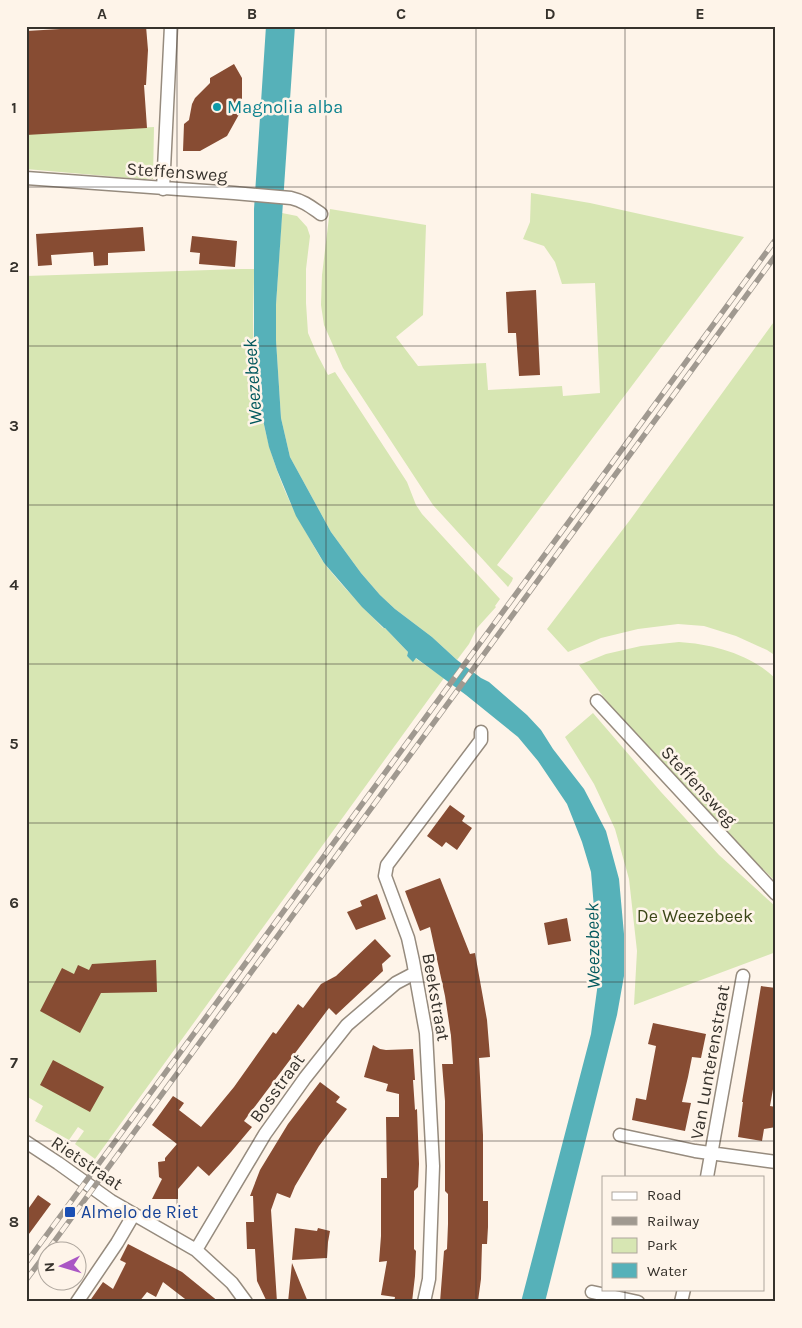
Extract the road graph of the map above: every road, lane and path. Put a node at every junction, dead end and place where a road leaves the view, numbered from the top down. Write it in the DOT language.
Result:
graph roads {
  1 [pos="171,26"];
  2 [pos="26,178"];
  3 [pos="163,189"];
  4 [pos="321,214"];
  5 [pos="597,701"];
  6 [pos="481,732"];
  7 [pos="776,894"];
  8 [pos="415,973"];
  9 [pos="743,976"];
  10 [pos="620,1135"];
  11 [pos="26,1142"];
  12 [pos="712,1153"];
  13 [pos="776,1162"];
  14 [pos="707,1176"];
  15 [pos="134,1214"];
  16 [pos="196,1250"];
  17 [pos="592,1292"];
  18 [pos="77,1302"];
  19 [pos="246,1302"];
  20 [pos="424,1302"];
  21 [pos="638,1302"];
  1 -- 3 [label="street"];
  2 -- 3 [label="street, Steffensweg"];
  3 -- 4 [label="street, Steffensweg"];
  5 -- 7 [label="street, Steffensweg"];
  6 -- 8 [label="street, Beekstraat"];
  8 -- 16 [label="street, Bosstraat"];
  8 -- 20 [label="street, Beekstraat"];
  9 -- 12 [label="street, Van Lunterenstraat"];
  10 -- 12 [label="street, Van Lunterenstraat"];
  11 -- 15 [label="street, Rietstraat"];
  12 -- 13 [label="street, Van Lunterenstraat"];
  12 -- 14 [label="street, Van Lunterenstraat"];
  15 -- 16 [label="street, Rietstraat"];
  15 -- 18 [label="street"];
  16 -- 19 [label="street, Rietstraat"];
  17 -- 21 [label="street"];
}
